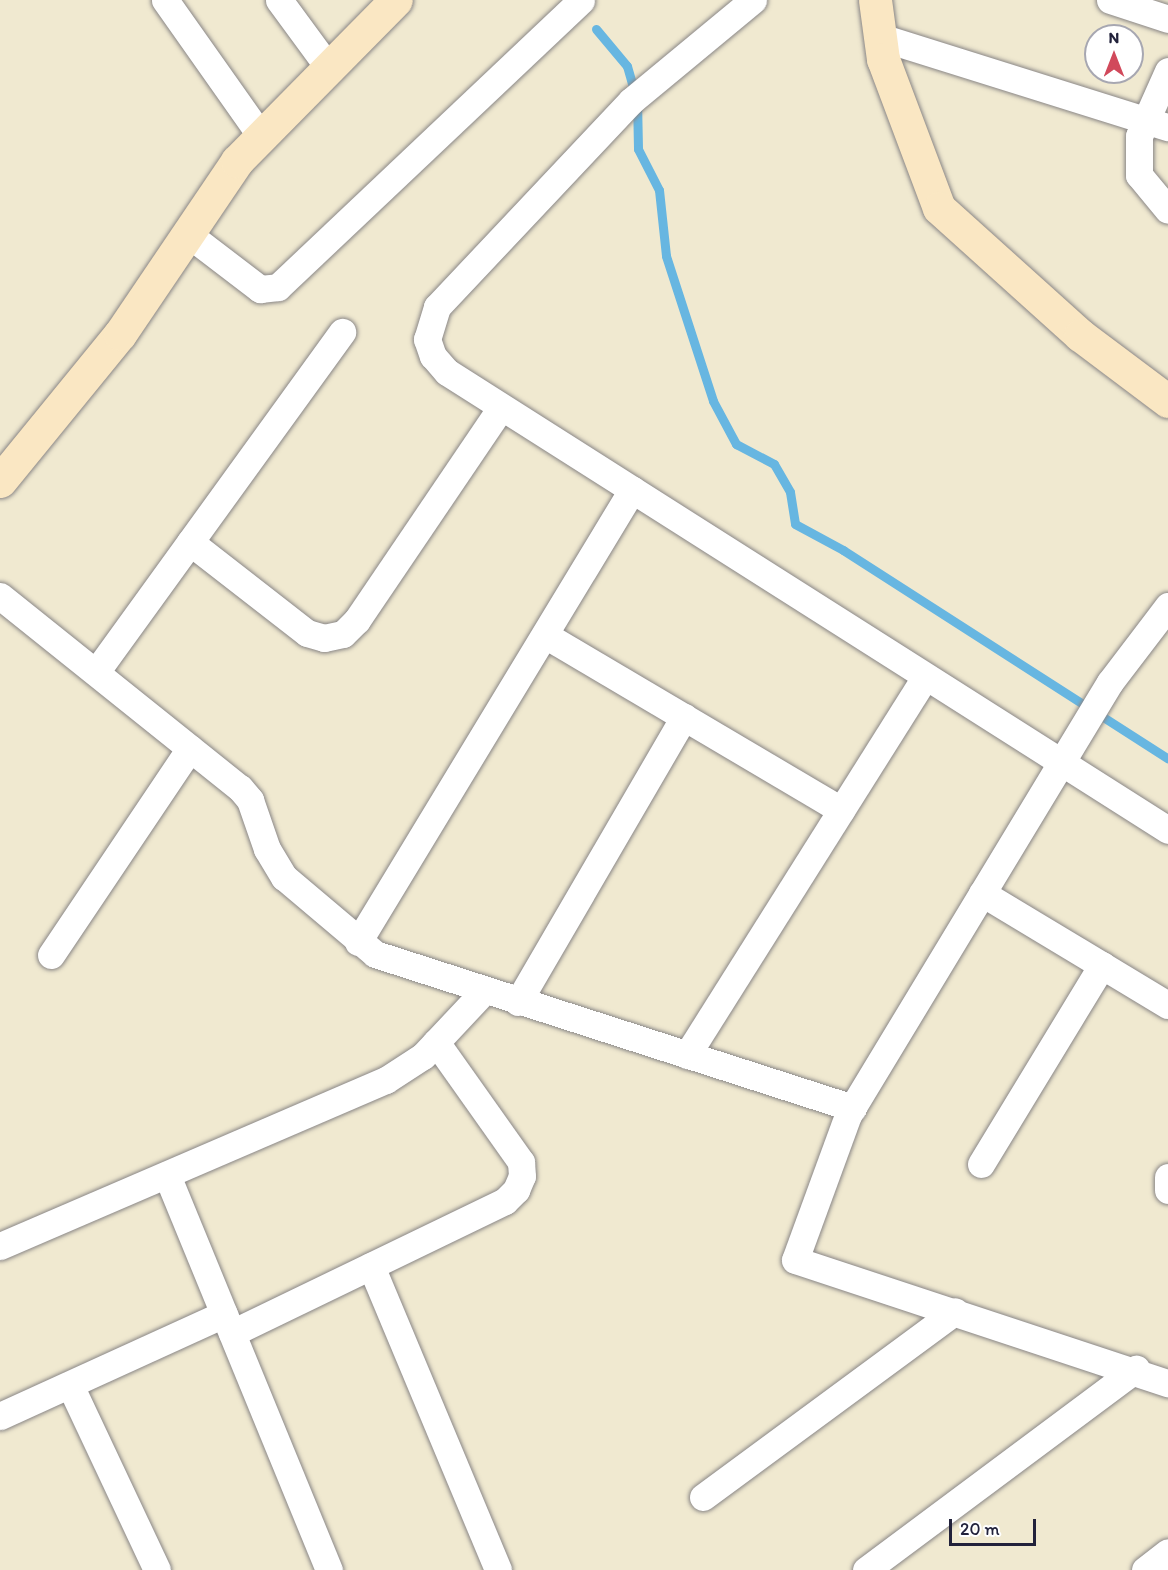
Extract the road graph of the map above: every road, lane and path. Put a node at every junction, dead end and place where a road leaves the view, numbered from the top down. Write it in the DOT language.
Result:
graph roads {
  1 [pos="165,0"];
  2 [pos="279,0"];
  3 [pos="753,0"];
  4 [pos="875,0"];
  5 [pos="1110,0"];
  6 [pos="580,1"];
  7 [pos="385,4"];
  8 [pos="1168,20"];
  9 [pos="880,37"];
  10 [pos="329,68"];
  11 [pos="1168,71"];
  12 [pos="1157,124"];
  13 [pos="261,136"];
  14 [pos="1168,210"];
  15 [pos="188,234"];
  16 [pos="342,332"];
  17 [pos="1168,401"];
  18 [pos="501,407"];
  19 [pos="0,482"];
  20 [pos="632,490"];
  21 [pos="190,542"];
  22 [pos="0,596"];
  23 [pos="1168,606"];
  24 [pos="545,635"];
  25 [pos="96,672"];
  26 [pos="925,677"];
  27 [pos="684,717"];
  28 [pos="190,748"];
  29 [pos="1060,763"];
  30 [pos="841,810"];
  31 [pos="1168,830"];
  32 [pos="982,893"];
  33 [pos="358,942"];
  34 [pos="51,955"];
  35 [pos="1102,965"];
  36 [pos="484,991"];
  37 [pos="518,1002"];
  38 [pos="1168,1005"];
  39 [pos="436,1042"];
  40 [pos="687,1055"];
  41 [pos="853,1108"];
  42 [pos="981,1164"];
  43 [pos="167,1175"];
  44 [pos="1168,1177"];
  45 [pos="1168,1190"];
  46 [pos="0,1246"];
  47 [pos="371,1266"];
  48 [pos="955,1311"];
  49 [pos="228,1324"];
  50 [pos="1136,1369"];
  51 [pos="1168,1383"];
  52 [pos="70,1384"];
  53 [pos="0,1416"];
  54 [pos="703,1497"];
  55 [pos="1168,1552"];
  56 [pos="157,1570"];
  57 [pos="329,1570"];
  58 [pos="498,1570"];
  59 [pos="866,1570"];
  60 [pos="1145,1570"];
  1 -- 13 [label="street"];
  2 -- 10 [label="street"];
  3 -- 18 [label="street"];
  4 -- 9 [label="street"];
  5 -- 8 [label="street"];
  6 -- 15 [label="street"];
  7 -- 10 [label="street"];
  9 -- 12 [label="street"];
  9 -- 17 [label="street"];
  10 -- 13 [label="street"];
  11 -- 12 [label="street"];
  12 -- 14 [label="street"];
  13 -- 15 [label="street"];
  15 -- 19 [label="street"];
  16 -- 21 [label="street"];
  18 -- 20 [label="street"];
  18 -- 21 [label="street"];
  20 -- 24 [label="street"];
  20 -- 26 [label="street"];
  21 -- 25 [label="street"];
  22 -- 25 [label="street"];
  23 -- 29 [label="street"];
  24 -- 27 [label="street"];
  24 -- 33 [label="street"];
  25 -- 28 [label="street"];
  26 -- 29 [label="street"];
  26 -- 30 [label="street"];
  27 -- 30 [label="street"];
  27 -- 37 [label="street"];
  28 -- 33 [label="street"];
  28 -- 34 [label="street"];
  29 -- 31 [label="street"];
  29 -- 32 [label="street"];
  30 -- 40 [label="street"];
  32 -- 35 [label="street"];
  32 -- 41 [label="street"];
  33 -- 36 [label="street"];
  35 -- 38 [label="street"];
  35 -- 42 [label="street"];
  36 -- 37 [label="street"];
  36 -- 39 [label="street"];
  37 -- 40 [label="street"];
  39 -- 43 [label="street"];
  39 -- 47 [label="street"];
  40 -- 41 [label="street"];
  41 -- 48 [label="street"];
  43 -- 46 [label="street"];
  43 -- 49 [label="street"];
  44 -- 45 [label="street"];
  47 -- 49 [label="street"];
  47 -- 58 [label="street"];
  48 -- 50 [label="street"];
  48 -- 54 [label="street"];
  49 -- 52 [label="street"];
  49 -- 57 [label="street"];
  50 -- 51 [label="street"];
  50 -- 59 [label="street"];
  52 -- 53 [label="street"];
  52 -- 56 [label="street"];
  55 -- 60 [label="street"];
}
